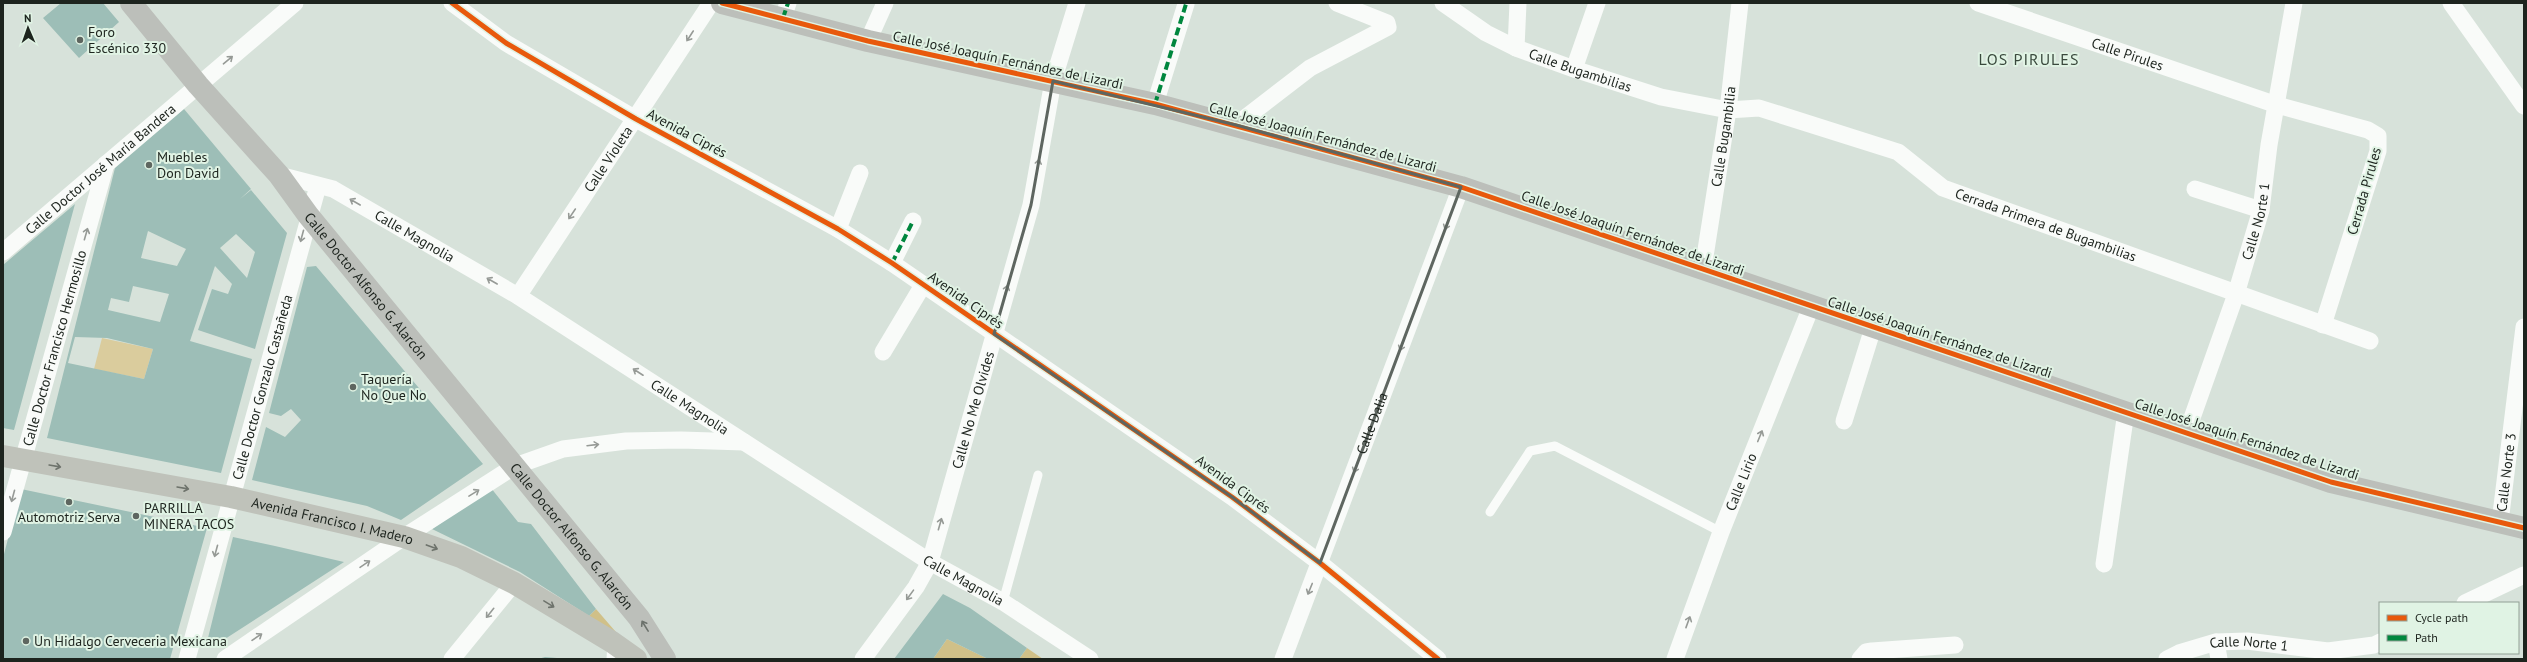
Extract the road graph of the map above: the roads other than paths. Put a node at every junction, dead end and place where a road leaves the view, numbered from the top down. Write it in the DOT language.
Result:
graph roads {
  1 [pos="131,3"];
  2 [pos="294,3"];
  3 [pos="452,3"];
  4 [pos="711,3"];
  5 [pos="722,3"];
  6 [pos="885,3"];
  7 [pos="1077,3"];
  8 [pos="1337,3"];
  9 [pos="1443,3"];
  10 [pos="1518,3"];
  11 [pos="1597,3"];
  12 [pos="1740,3"];
  13 [pos="1978,3"];
  14 [pos="2294,3"];
  15 [pos="2451,3"];
  16 [pos="1186,4"];
  17 [pos="785,10"];
  18 [pos="868,41"];
  19 [pos="1516,48"];
  20 [pos="1574,69"];
  21 [pos="1053,81"];
  22 [pos="198,85"];
  23 [pos="1154,104"];
  24 [pos="2276,105"];
  25 [pos="2524,106"];
  26 [pos="1728,110"];
  27 [pos="636,119"];
  28 [pos="1236,125"];
  29 [pos="106,164"];
  30 [pos="860,173"];
  31 [pos="279,174"];
  32 [pos="318,186"];
  33 [pos="1461,187"];
  34 [pos="2195,189"];
  35 [pos="2261,210"];
  36 [pos="308,215"];
  37 [pos="913,221"];
  38 [pos="838,229"];
  39 [pos="3,252"];
  40 [pos="892,263"];
  41 [pos="1703,269"];
  42 [pos="923,284"];
  43 [pos="2236,294"];
  44 [pos="518,296"];
  45 [pos="1811,307"];
  46 [pos="2323,325"];
  47 [pos="2524,326"];
  48 [pos="1873,328"];
  49 [pos="994,334"];
  50 [pos="2370,341"];
  51 [pos="883,352"];
  52 [pos="2126,412"];
  53 [pos="1844,421"];
  54 [pos="2188,432"];
  55 [pos="744,442"];
  56 [pos="13,458"];
  57 [pos="515,466"];
  58 [pos="1038,475"];
  59 [pos="231,497"];
  60 [pos="1490,512"];
  61 [pos="2500,522"];
  62 [pos="2524,528"];
  63 [pos="3,532"];
  64 [pos="1721,532"];
  65 [pos="404,537"];
  66 [pos="930,562"];
  67 [pos="1320,563"];
  68 [pos="2104,564"];
  69 [pos="2524,575"];
  70 [pos="514,583"];
  71 [pos="1003,602"];
  72 [pos="2467,602"];
  73 [pos="2216,642"];
  74 [pos="2379,642"];
  75 [pos="1955,644"];
  76 [pos="611,650"];
  77 [pos="187,659"];
  78 [pos="225,659"];
  79 [pos="452,659"];
  80 [pos="636,659"];
  81 [pos="665,659"];
  82 [pos="863,659"];
  83 [pos="1090,659"];
  84 [pos="1283,659"];
  85 [pos="1438,659"];
  86 [pos="1675,659"];
  87 [pos="1860,659"];
  88 [pos="2167,659"];
  89 [pos="2219,659"];
  1 -- 22 [label="street, Calle Doctor Alfonso G. Alarcón"];
  22 -- 2 [label="street, Calle Doctor José María Bandera, one-way"];
  3 -- 27 [label="street, Avenida Ciprés"];
  4 -- 27 [label="street, Calle Violeta, one-way"];
  5 -- 17 [label="street, Calle José Joaquín Fernández de Lizardi"];
  6 -- 18 [label="street"];
  7 -- 21 [label="street, Calle No Me Olvides"];
  8 -- 28 [label="street"];
  9 -- 19 [label="street, Calle Bugambilias"];
  10 -- 19 [label="street"];
  11 -- 20 [label="street"];
  12 -- 26 [label="street, Calle Bugambilia"];
  13 -- 24 [label="street, Calle Pirules"];
  14 -- 24 [label="street, Calle Norte 1"];
  15 -- 25 [label="street"];
  16 -- 23 [label="street"];
  17 -- 18 [label="street, Calle José Joaquín Fernández de Lizardi"];
  18 -- 21 [label="street, Calle José Joaquín Fernández de Lizardi"];
  19 -- 20 [label="street, Calle Bugambilias"];
  20 -- 26 [label="street, Calle Bugambilias"];
  21 -- 23 [label="street, Calle José Joaquín Fernández de Lizardi"];
  49 -- 21 [label="street, Calle No Me Olvides, one-way"];
  22 -- 29 [label="street, Calle Doctor José María Bandera"];
  22 -- 31 [label="street, Calle Doctor Alfonso G. Alarcón"];
  23 -- 28 [label="street, Calle José Joaquín Fernández de Lizardi"];
  24 -- 35 [label="street, Calle Norte 1"];
  24 -- 46 [label="street, Cerrada Pirules"];
  26 -- 41 [label="street, Calle Bugambilia"];
  26 -- 43 [label="street, Cerrada Primera de Bugambilias"];
  27 -- 38 [label="street, Avenida Ciprés"];
  27 -- 44 [label="street, Calle Violeta, one-way"];
  28 -- 33 [label="street, Calle José Joaquín Fernández de Lizardi"];
  29 -- 39 [label="street, Calle Doctor José María Bandera"];
  56 -- 29 [label="street, Calle Doctor Francisco Hermosillo, one-way"];
  30 -- 38 [label="street"];
  31 -- 32 [label="street, Calle Magnolia"];
  31 -- 36 [label="street, Calle Doctor Alfonso G. Alarcón"];
  32 -- 36 [label="street, Calle Doctor Gonzalo Castañeda"];
  44 -- 32 [label="street, Calle Magnolia, one-way"];
  33 -- 41 [label="street, Calle José Joaquín Fernández de Lizardi"];
  33 -- 67 [label="street, Calle Dalia, one-way"];
  34 -- 35 [label="street"];
  35 -- 43 [label="street, Calle Norte 1"];
  36 -- 57 [label="street, Calle Doctor Alfonso G. Alarcón"];
  36 -- 59 [label="street, Calle Doctor Gonzalo Castañeda, one-way"];
  37 -- 40 [label="street"];
  38 -- 40 [label="street, Avenida Ciprés"];
  40 -- 42 [label="street, Avenida Ciprés"];
  41 -- 45 [label="street, Calle José Joaquín Fernández de Lizardi"];
  42 -- 49 [label="street, Avenida Ciprés"];
  42 -- 51 [label="street"];
  43 -- 46 [label="street, Cerrada Primera de Bugambilias"];
  43 -- 54 [label="street, Calle Norte 1"];
  55 -- 44 [label="street, Calle Magnolia, one-way"];
  45 -- 48 [label="street, Calle José Joaquín Fernández de Lizardi"];
  64 -- 45 [label="street, Calle Lirio, one-way"];
  46 -- 50 [label="street, Cerrada Primera de Bugambilias"];
  47 -- 61 [label="street, Calle Norte 3"];
  48 -- 52 [label="street, Calle José Joaquín Fernández de Lizardi"];
  48 -- 53 [label="street"];
  66 -- 49 [label="street, Calle No Me Olvides, one-way"];
  49 -- 67 [label="street, Avenida Ciprés"];
  52 -- 54 [label="street, Calle José Joaquín Fernández de Lizardi"];
  52 -- 68 [label="street"];
  54 -- 61 [label="street, Calle José Joaquín Fernández de Lizardi"];
  57 -- 55 [label="street, one-way"];
  55 -- 66 [label="street, Calle Magnolia"];
  56 -- 59 [label="main road, Avenida Francisco I. Madero, one-way"];
  56 -- 63 [label="street, Calle Doctor Francisco Hermosillo, one-way"];
  65 -- 57 [label="street, one-way"];
  81 -- 57 [label="street, Calle Doctor Alfonso G. Alarcón, one-way"];
  58 -- 71 [label="lane"];
  59 -- 65 [label="main road, Avenida Francisco I. Madero"];
  59 -- 77 [label="street, Calle Doctor Gonzalo Castañeda, one-way"];
  60 -- 64 [label="lane"];
  61 -- 62 [label="street, Calle José Joaquín Fernández de Lizardi"];
  86 -- 64 [label="street, Calle Lirio, one-way"];
  65 -- 70 [label="main road, Avenida Francisco I. Madero, one-way"];
  78 -- 65 [label="street, one-way"];
  66 -- 71 [label="street, Calle Magnolia"];
  66 -- 82 [label="street, Calle No Me Olvides, one-way"];
  67 -- 84 [label="street, Calle Dalia, one-way"];
  67 -- 85 [label="street, Avenida Ciprés"];
  69 -- 72 [label="street"];
  70 -- 76 [label="main road, Avenida Francisco I. Madero, one-way"];
  70 -- 79 [label="street, one-way"];
  71 -- 83 [label="street, Calle Magnolia"];
  73 -- 74 [label="street, Calle Norte 1"];
  73 -- 88 [label="street, Calle Norte 1"];
  73 -- 89 [label="street"];
  75 -- 87 [label="street"];
  76 -- 80 [label="main road, Avenida Francisco I. Madero"];
}
